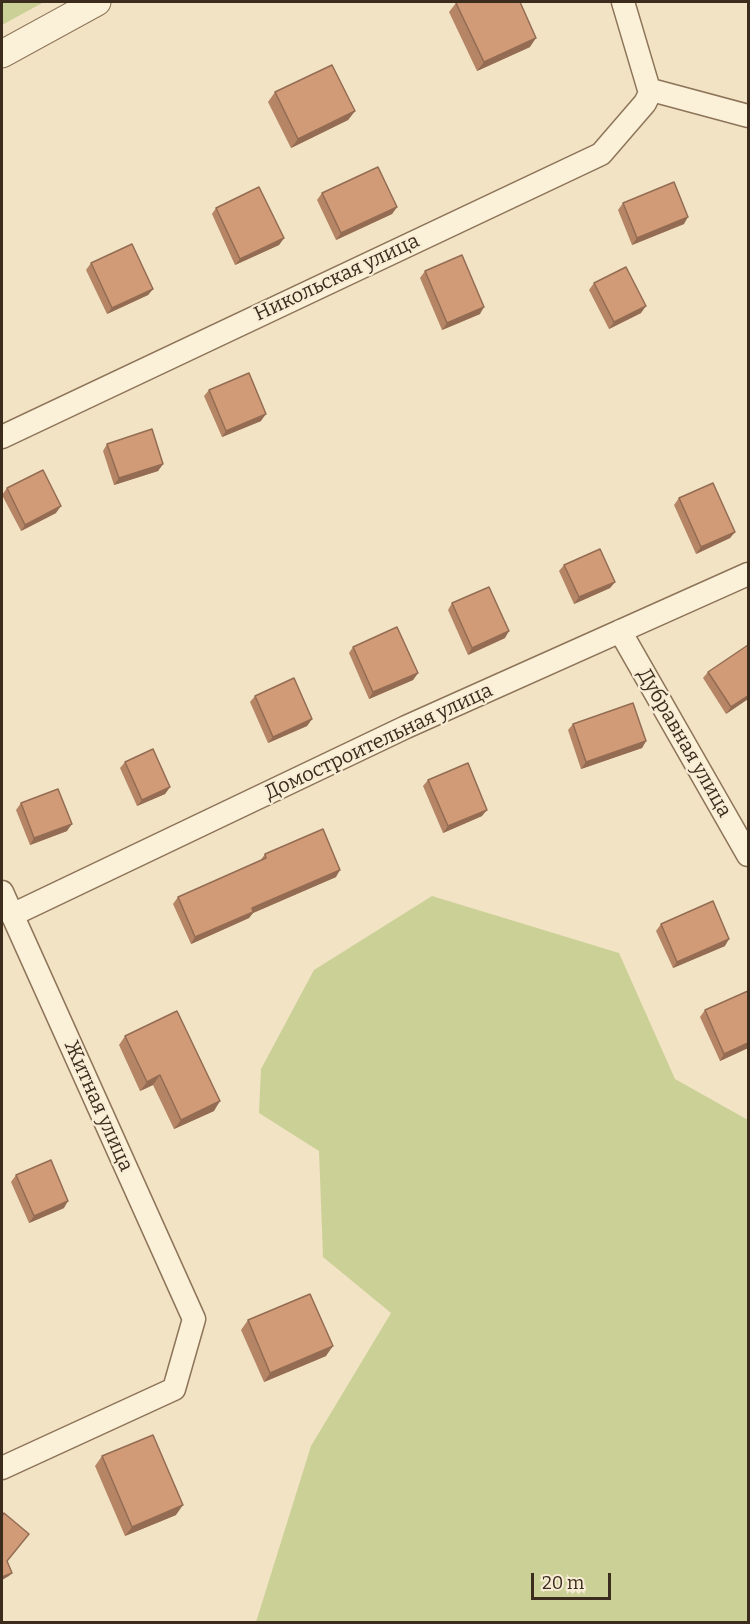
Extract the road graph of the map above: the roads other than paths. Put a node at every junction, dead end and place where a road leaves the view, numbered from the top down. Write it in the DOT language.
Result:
graph roads {
  1 [pos="97,2"];
  2 [pos="623,2"];
  3 [pos="2,54"];
  4 [pos="650,93"];
  5 [pos="748,116"];
  6 [pos="2,436"];
  7 [pos="748,574"];
  8 [pos="620,632"];
  9 [pos="748,855"];
  10 [pos="2,892"];
  11 [pos="12,915"];
  12 [pos="2,1468"];
  1 -- 3 [label="street"];
  2 -- 4 [label="street"];
  4 -- 5 [label="street"];
  4 -- 6 [label="street, Никольская улица"];
  7 -- 8 [label="street, Домостроительная улица"];
  8 -- 9 [label="street, Дубравная улица"];
  8 -- 11 [label="street, Домостроительная улица"];
  10 -- 11 [label="street, Житная улица"];
  11 -- 12 [label="street, Житная улица"];
}
